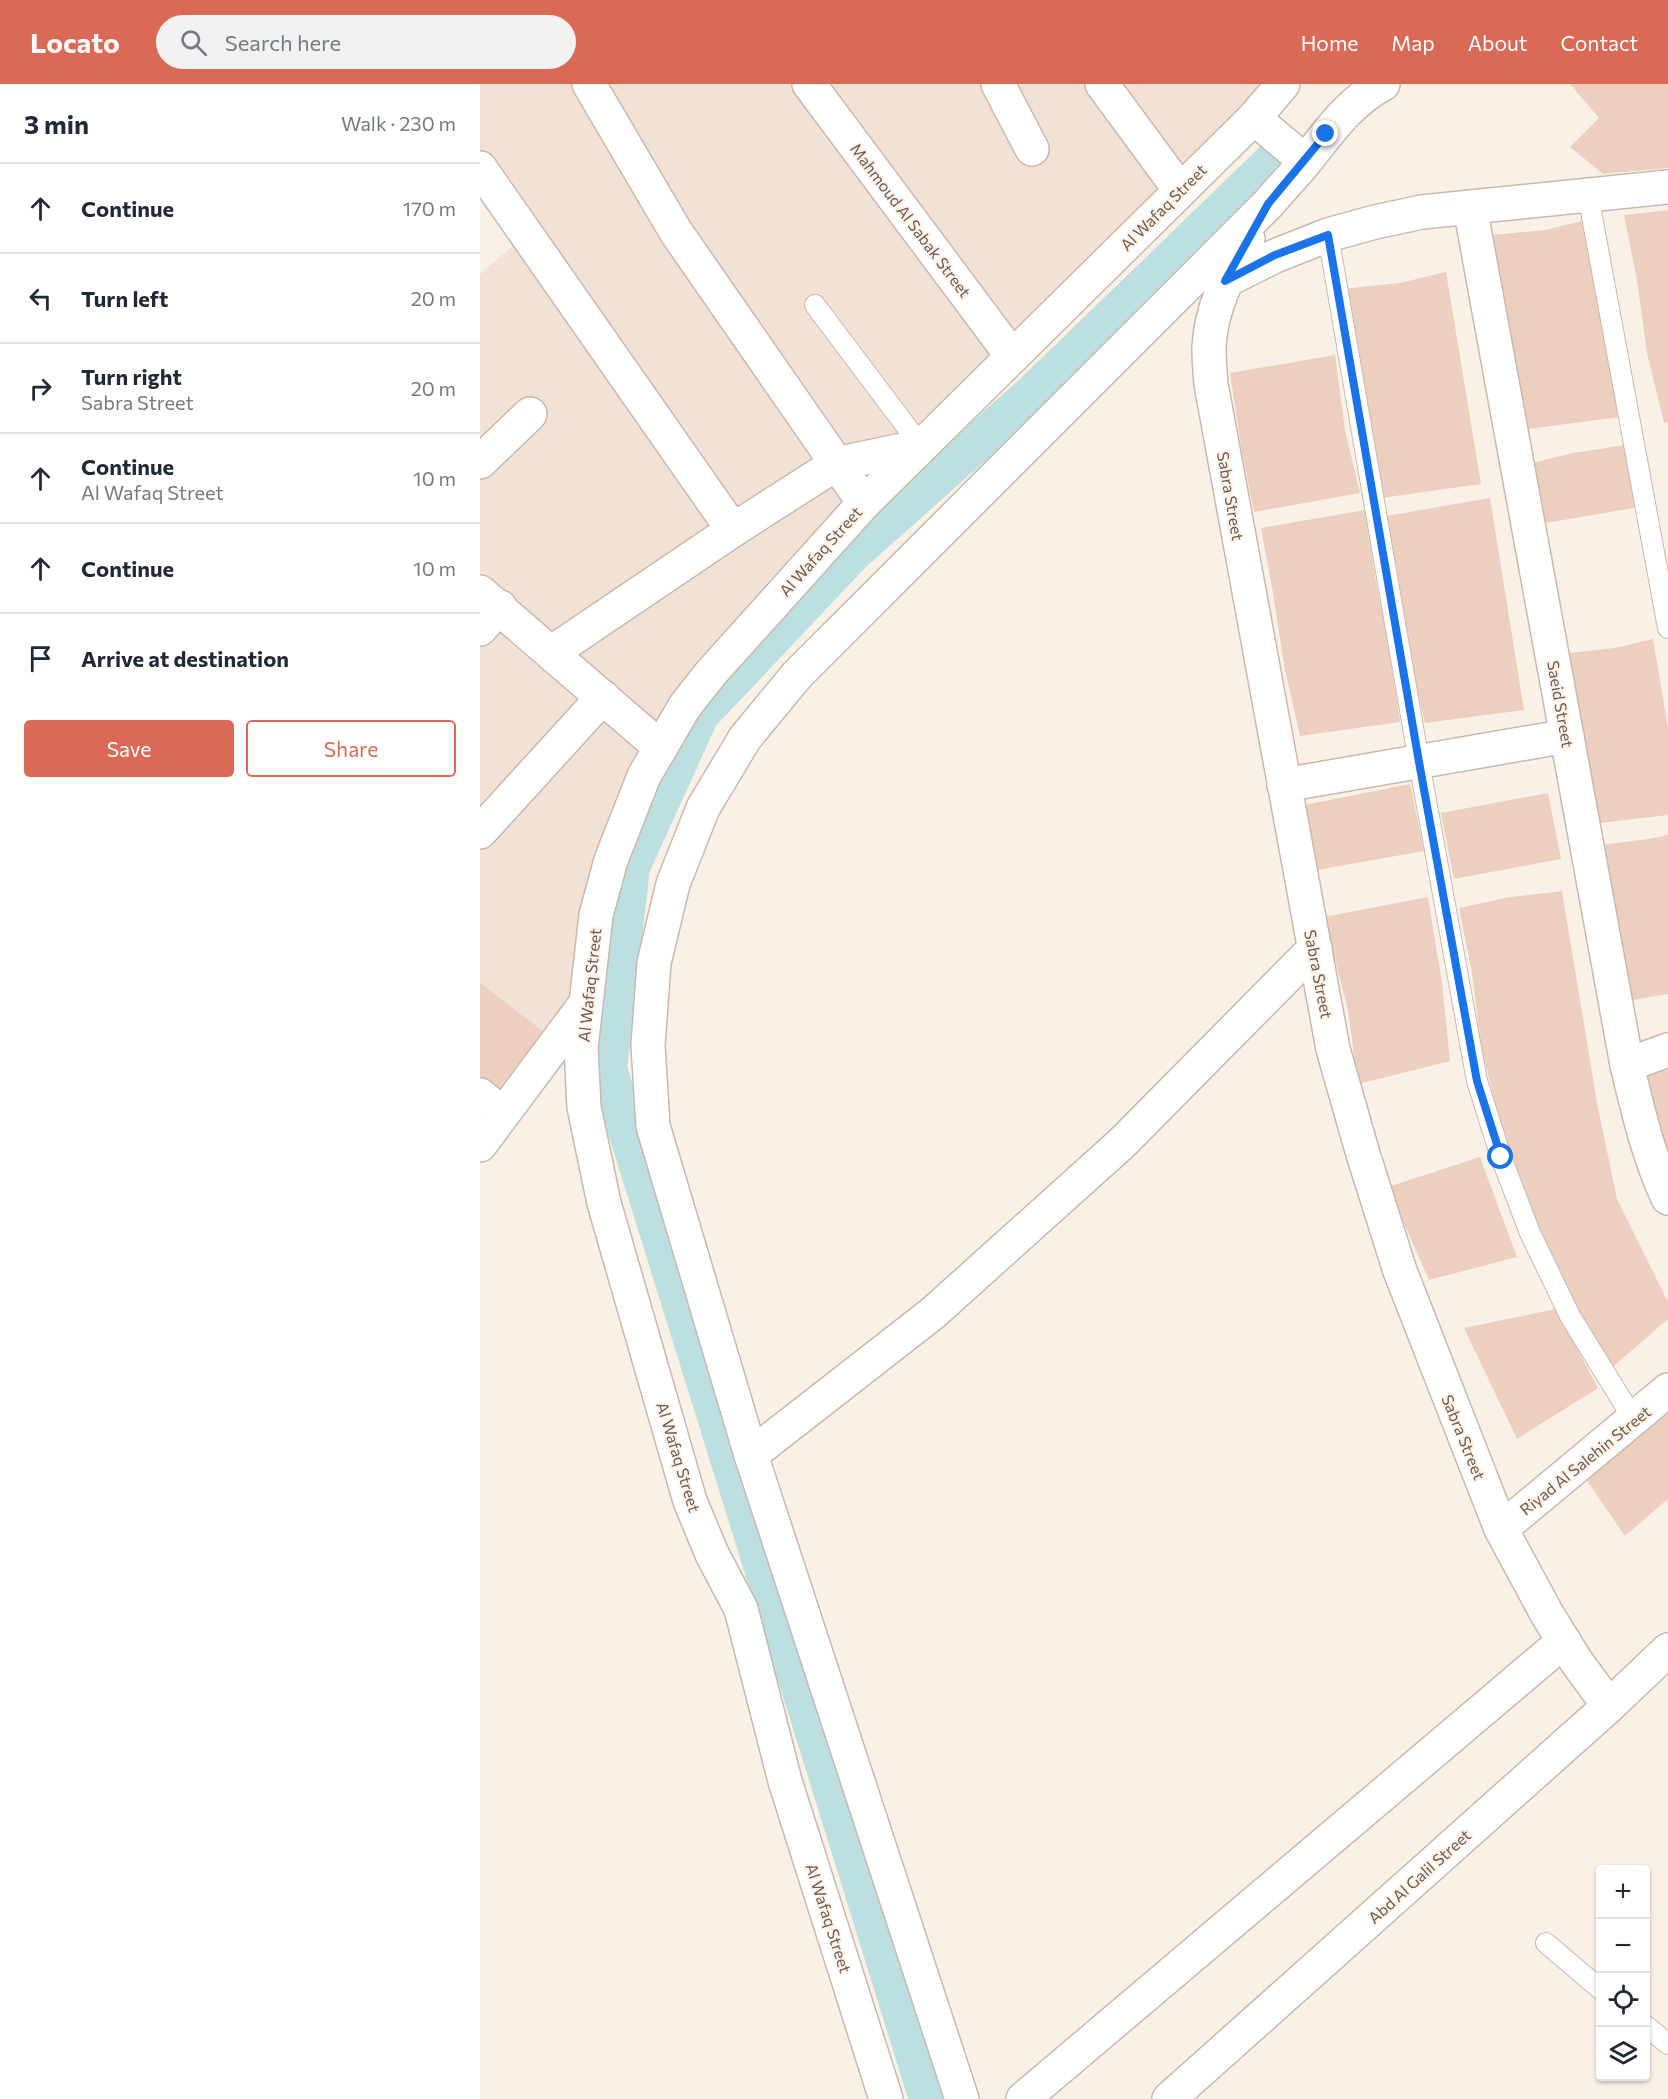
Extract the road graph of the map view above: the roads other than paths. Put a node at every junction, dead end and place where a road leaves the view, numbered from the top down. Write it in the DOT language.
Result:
graph roads {
  1 [pos="589,84"];
  2 [pos="809,84"];
  3 [pos="998,84"];
  4 [pos="1102,84"];
  5 [pos="1283,84"];
  6 [pos="1383,84"];
  7 [pos="1254,118"];
  8 [pos="1032,149"];
  9 [pos="1305,161"];
  10 [pos="480,168"];
  11 [pos="1668,187"];
  12 [pos="1180,190"];
  13 [pos="1588,195"];
  14 [pos="1268,204"];
  15 [pos="1470,207"];
  16 [pos="1328,235"];
  17 [pos="1225,281"];
  18 [pos="815,305"];
  19 [pos="1012,356"];
  20 [pos="530,414"];
  21 [pos="921,446"];
  22 [pos="480,462"];
  23 [pos="836,464"];
  24 [pos="864,502"];
  25 [pos="733,530"];
  26 [pos="487,609"];
  27 [pos="1668,628"];
  28 [pos="551,652"];
  29 [pos="603,697"];
  30 [pos="1567,736"];
  31 [pos="660,747"];
  32 [pos="1419,762"];
  33 [pos="1284,785"];
  34 [pos="480,832"];
  35 [pos="1315,948"];
  36 [pos="585,1003"];
  37 [pos="1668,1050"];
  38 [pos="1627,1065"];
  39 [pos="492,1104"];
  40 [pos="480,1145"];
  41 [pos="1668,1198"];
  42 [pos="1668,1390"];
  43 [pos="1634,1420"];
  44 [pos="752,1455"];
  45 [pos="1500,1529"];
  46 [pos="1564,1641"];
  47 [pos="1668,1650"];
  48 [pos="1609,1706"];
  49 [pos="1546,1944"];
  50 [pos="1596,1986"];
  51 [pos="1647,2027"];
  52 [pos="1668,2044"];
  53 [pos="886,2099"];
  54 [pos="962,2099"];
  55 [pos="1023,2099"];
  56 [pos="1169,2099"];
  1 -- 23 [label="street"];
  2 -- 19 [label="street, Mahmoud Al Sabak Street"];
  3 -- 8 [label="street"];
  4 -- 12 [label="street"];
  5 -- 7 [label="street, Al Wafaq Street"];
  6 -- 9 [label="street"];
  7 -- 9 [label="street"];
  7 -- 12 [label="street, Al Wafaq Street"];
  9 -- 14 [label="street"];
  10 -- 25 [label="street"];
  11 -- 13 [label="street"];
  12 -- 19 [label="street, Al Wafaq Street"];
  13 -- 15 [label="street"];
  13 -- 27 [label="lane"];
  14 -- 17 [label="street, Sabra Street"];
  14 -- 44 [label="street"];
  15 -- 16 [label="street"];
  15 -- 30 [label="street, Saeid Street"];
  16 -- 17 [label="street"];
  16 -- 32 [label="lane"];
  17 -- 33 [label="street, Sabra Street"];
  18 -- 21 [label="lane"];
  19 -- 21 [label="street, Al Wafaq Street"];
  20 -- 22 [label="street"];
  21 -- 23 [label="street"];
  21 -- 24 [label="street, Al Wafaq Street"];
  23 -- 24 [label="street"];
  23 -- 25 [label="street"];
  24 -- 31 [label="street, Al Wafaq Street"];
  25 -- 28 [label="street"];
  26 -- 28 [label="street"];
  28 -- 29 [label="street"];
  29 -- 31 [label="street"];
  29 -- 34 [label="street"];
  30 -- 32 [label="street"];
  30 -- 38 [label="street, Saeid Street"];
  31 -- 36 [label="street, Al Wafaq Street"];
  32 -- 33 [label="street"];
  32 -- 43 [label="lane"];
  33 -- 35 [label="street, Sabra Street"];
  35 -- 44 [label="street"];
  35 -- 45 [label="street, Sabra Street"];
  36 -- 39 [label="street"];
  36 -- 53 [label="street, Al Wafaq Street"];
  37 -- 38 [label="street"];
  38 -- 41 [label="street, Saeid Street"];
  39 -- 40 [label="street"];
  42 -- 43 [label="street, Riyad Al Salehin Street"];
  43 -- 45 [label="street, Riyad Al Salehin Street"];
  44 -- 54 [label="street"];
  45 -- 46 [label="street, Sabra Street"];
  46 -- 48 [label="street, Sabra Street"];
  46 -- 55 [label="street"];
  47 -- 48 [label="street, Abd Al Galil Street"];
  48 -- 56 [label="street, Abd Al Galil Street"];
  49 -- 50 [label="lane"];
  51 -- 52 [label="lane"];
}
